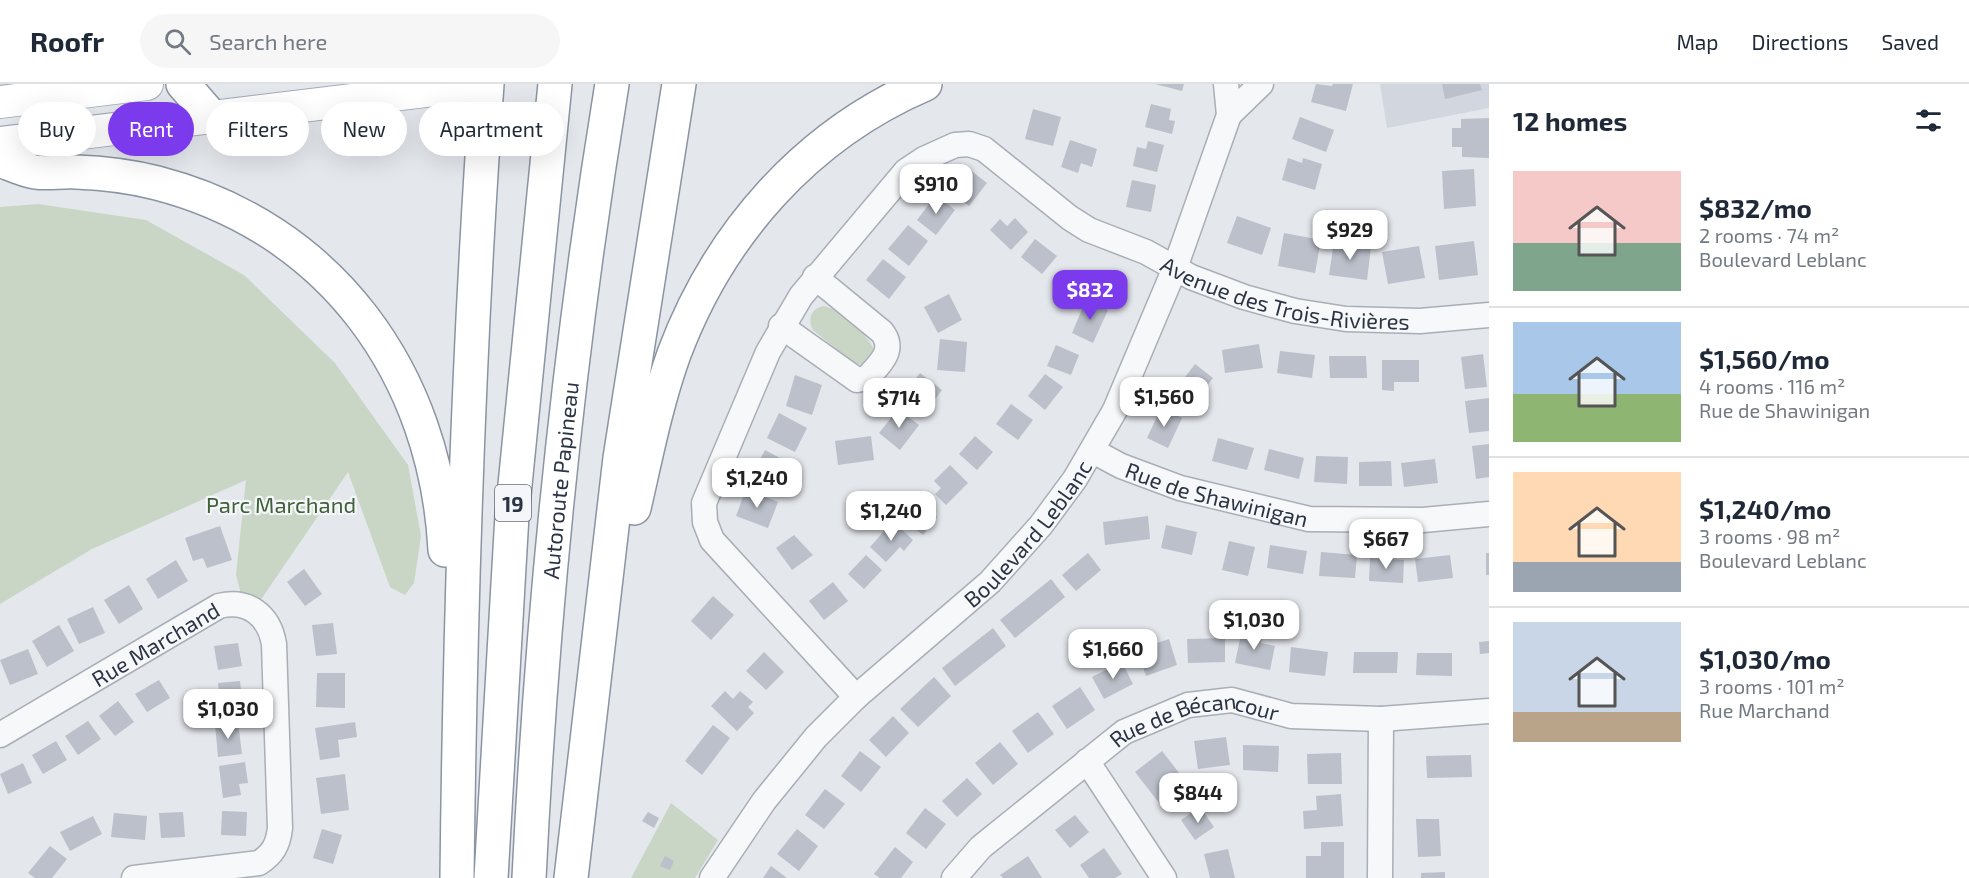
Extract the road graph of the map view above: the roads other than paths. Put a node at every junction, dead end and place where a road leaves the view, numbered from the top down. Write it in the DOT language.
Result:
graph roads {
  1 [pos="147,84"];
  2 [pos="183,84"];
  3 [pos="483,84"];
  4 [pos="487,84"];
  5 [pos="555,84"];
  6 [pos="612,84"];
  7 [pos="925,84"];
  8 [pos="1226,84"];
  9 [pos="1261,84"];
  10 [pos="55,90"];
  11 [pos="677,98"];
  12 [pos="0,102"];
  13 [pos="309,104"];
  14 [pos="206,110"];
  15 [pos="1229,115"];
  16 [pos="206,117"];
  17 [pos="0,142"];
  18 [pos="0,160"];
  19 [pos="1175,268"];
  20 [pos="815,277"];
  21 [pos="1489,315"];
  22 [pos="782,327"];
  23 [pos="1092,451"];
  24 [pos="1489,513"];
  25 [pos="602,604"];
  26 [pos="460,628"];
  27 [pos="856,697"];
  28 [pos="1489,711"];
  29 [pos="1381,719"];
  30 [pos="0,735"];
  31 [pos="1087,761"];
  32 [pos="134,878"];
  33 [pos="457,878"];
  34 [pos="491,878"];
  35 [pos="529,878"];
  36 [pos="571,878"];
  37 [pos="712,878"];
  38 [pos="954,878"];
  39 [pos="1164,878"];
  40 [pos="1380,878"];
  1 -- 10 [label="main road"];
  2 -- 14 [label="highway"];
  3 -- 13 [label="main road"];
  4 -- 26 [label="highway"];
  5 -- 34 [label="highway, Autoroute Papineau / 19"];
  6 -- 35 [label="highway, Autoroute Papineau / 19"];
  7 -- 25 [label="highway"];
  8 -- 15 [label="street, Boulevard Leblanc"];
  9 -- 15 [label="street, Boulevard Leblanc"];
  10 -- 12 [label="main road"];
  11 -- 25 [label="highway"];
  15 -- 19 [label="street, Boulevard Leblanc"];
  16 -- 17 [label="main road"];
  18 -- 26 [label="highway"];
  19 -- 20 [label="street, Avenue des Trois-Rivières"];
  19 -- 21 [label="street, Avenue des Trois-Rivières"];
  19 -- 23 [label="street, Boulevard Leblanc"];
  20 -- 22 [label="street, Avenue des Trois-Rivières"];
  20 -- 22 [label="street"];
  22 -- 27 [label="street, Avenue des Trois-Rivières"];
  23 -- 24 [label="street, Rue de Shawinigan"];
  23 -- 27 [label="street, Boulevard Leblanc"];
  25 -- 36 [label="highway"];
  26 -- 33 [label="highway"];
  27 -- 37 [label="street, Boulevard Leblanc"];
  28 -- 29 [label="street, Rue de Bécancour"];
  29 -- 31 [label="street, Rue de Bécancour"];
  29 -- 40 [label="street"];
  30 -- 32 [label="street, Rue Marchand"];
  31 -- 38 [label="street, Rue de Bécancour"];
  31 -- 39 [label="street"];
}
